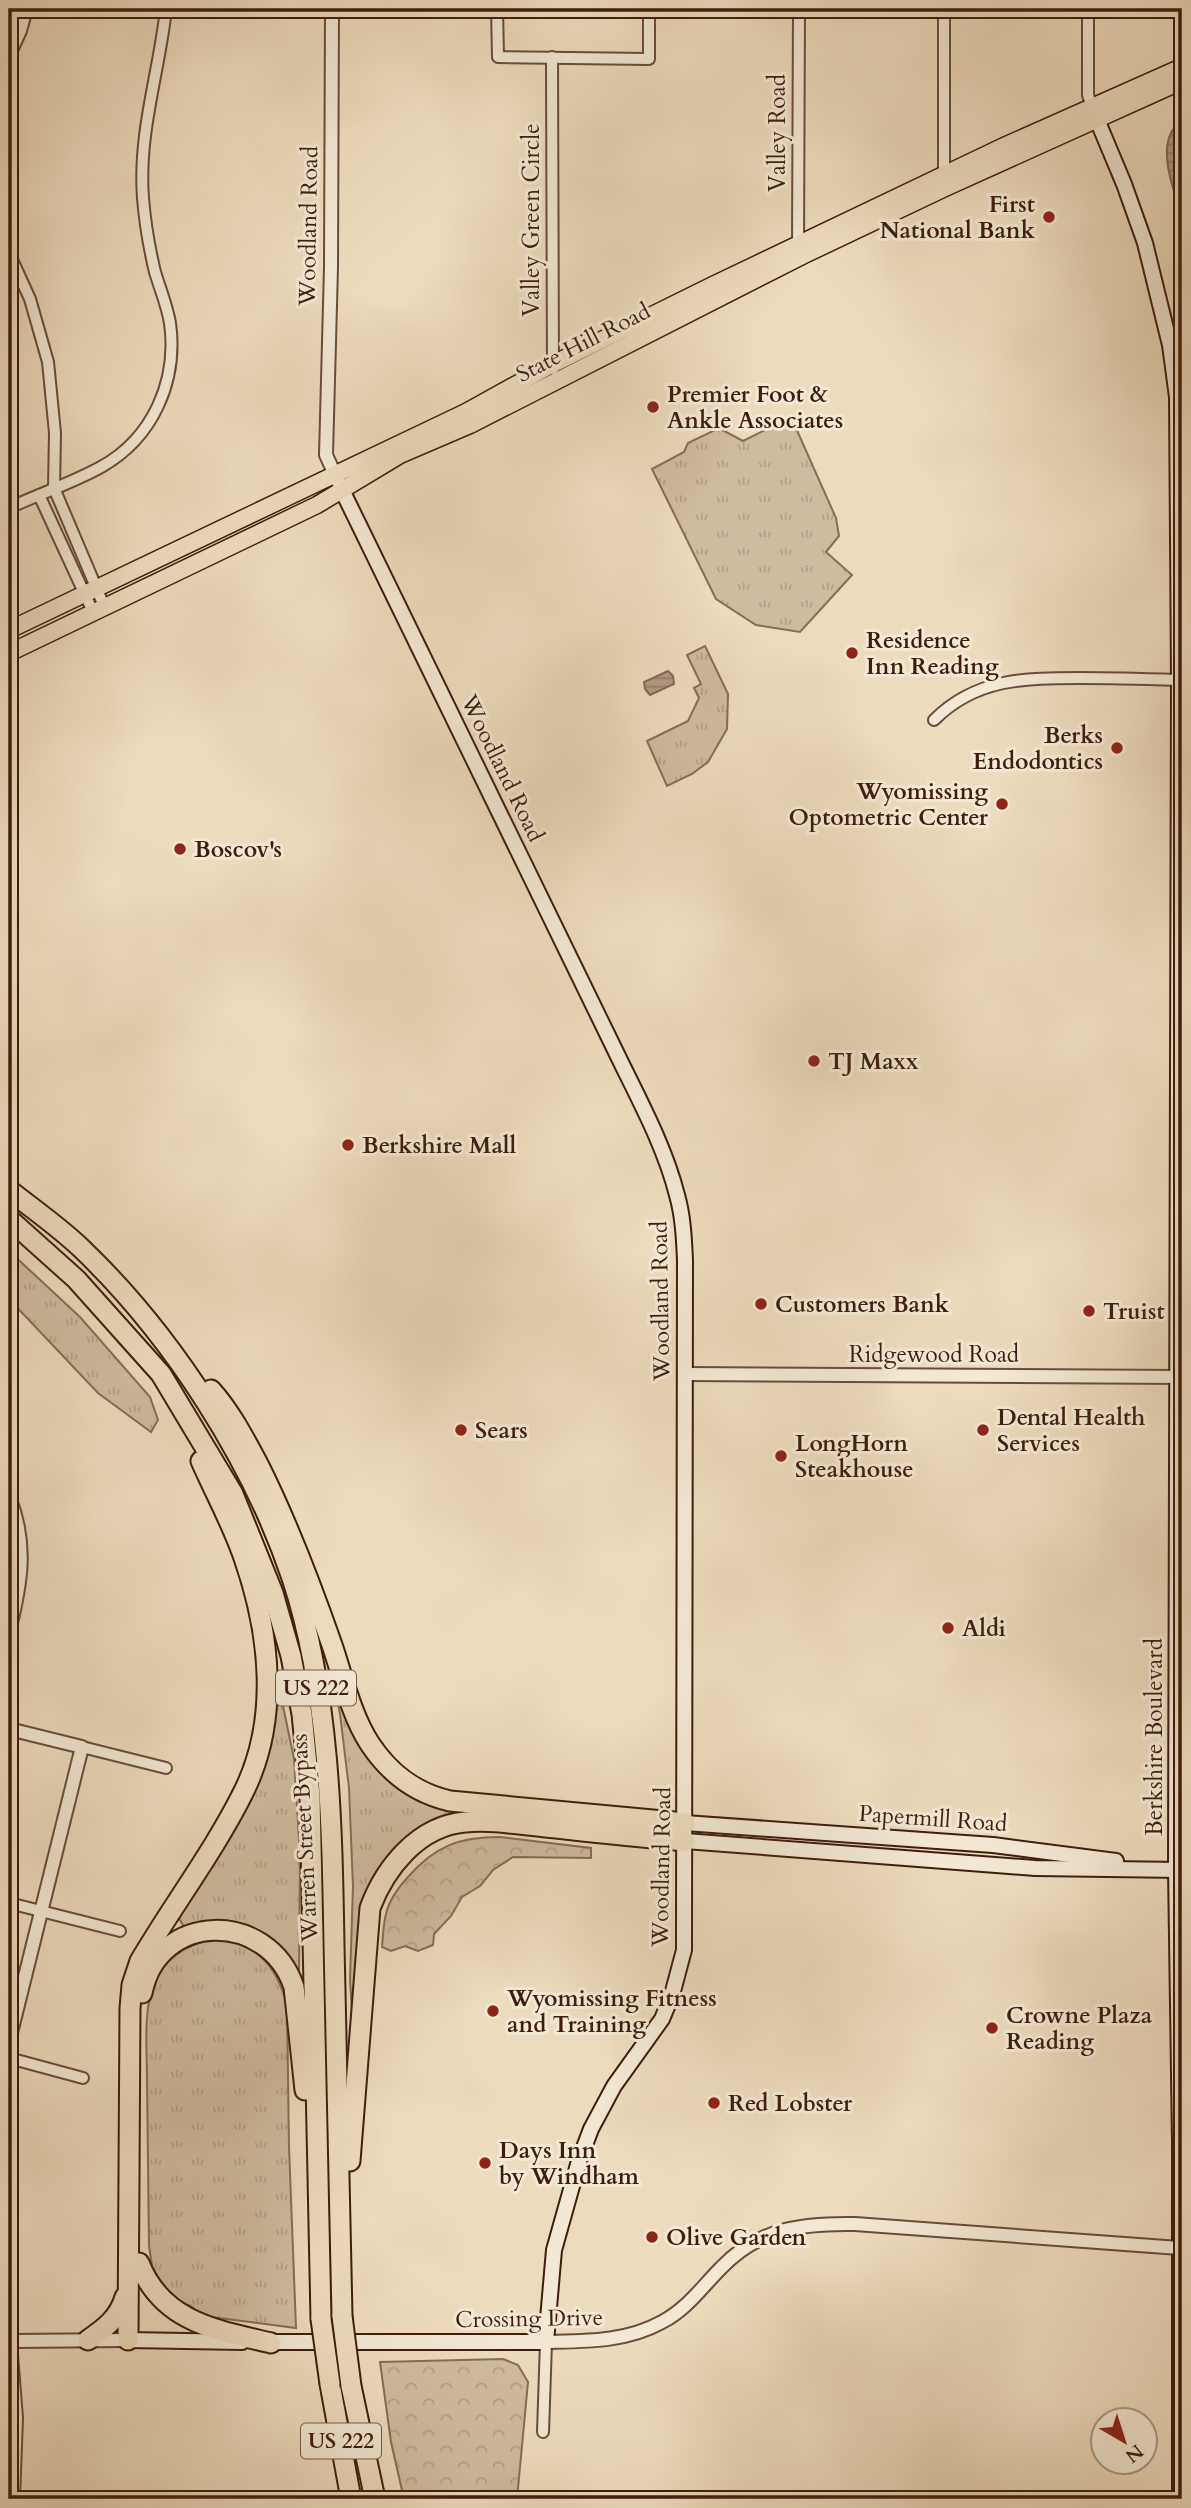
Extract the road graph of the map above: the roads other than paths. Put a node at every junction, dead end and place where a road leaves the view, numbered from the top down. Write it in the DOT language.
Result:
graph roads {
  1 [pos="27,9"];
  2 [pos="166,9"];
  3 [pos="332,9"];
  4 [pos="497,9"];
  5 [pos="649,9"];
  6 [pos="799,9"];
  7 [pos="944,9"];
  8 [pos="1088,9"];
  9 [pos="9,57"];
  10 [pos="552,57"];
  11 [pos="1182,67"];
  12 [pos="1182,81"];
  13 [pos="1094,113"];
  14 [pos="944,181"];
  15 [pos="800,251"];
  16 [pos="9,253"];
  17 [pos="554,373"];
  18 [pos="339,482"];
  19 [pos="47,491"];
  20 [pos="9,508"];
  21 [pos="90,593"];
  22 [pos="99,609"];
  23 [pos="9,631"];
  24 [pos="9,653"];
  25 [pos="1180,680"];
  26 [pos="934,720"];
  27 [pos="9,1190"];
  28 [pos="9,1219"];
  29 [pos="9,1232"];
  30 [pos="76,1279"];
  31 [pos="155,1327"];
  32 [pos="162,1374"];
  33 [pos="685,1374"];
  34 [pos="1180,1377"];
  35 [pos="9,1497"];
  36 [pos="9,1631"];
  37 [pos="9,1729"];
  38 [pos="82,1747"];
  39 [pos="166,1768"];
  40 [pos="685,1832"];
  41 [pos="1179,1869"];
  42 [pos="9,1903"];
  43 [pos="41,1911"];
  44 [pos="120,1931"];
  45 [pos="9,2041"];
  46 [pos="9,2059"];
  47 [pos="83,2078"];
  48 [pos="1179,2248"];
  49 [pos="134,2269"];
  50 [pos="342,2287"];
  51 [pos="321,2310"];
  52 [pos="10,2336"];
  53 [pos="89,2340"];
  54 [pos="133,2340"];
  55 [pos="271,2343"];
  56 [pos="546,2343"];
  57 [pos="544,2432"];
  58 [pos="1182,2481"];
  59 [pos="13,2499"];
  60 [pos="351,2499"];
  61 [pos="375,2499"];
  62 [pos="1180,2499"];
  1 -- 9 [label="street"];
  2 -- 19 [label="street"];
  3 -- 18 [label="street, Woodland Road"];
  4 -- 10 [label="street"];
  5 -- 10 [label="street"];
  6 -- 15 [label="street, Valley Road"];
  7 -- 14 [label="street"];
  8 -- 13 [label="street"];
  10 -- 17 [label="street, Valley Green Circle"];
  11 -- 13 [label="main road, State Hill Road"];
  12 -- 13 [label="main road, State Hill Road"];
  13 -- 14 [label="main road, State Hill Road"];
  13 -- 25 [label="main road, Berkshire Boulevard"];
  14 -- 15 [label="main road, State Hill Road"];
  15 -- 17 [label="main road, State Hill Road"];
  16 -- 19 [label="street"];
  17 -- 18 [label="main road, State Hill Road"];
  18 -- 21 [label="main road, State Hill Road"];
  18 -- 22 [label="main road, State Hill Road"];
  18 -- 33 [label="main road, Woodland Road"];
  19 -- 20 [label="street"];
  19 -- 21 [label="street"];
  19 -- 21 [label="street"];
  21 -- 22 [label="street"];
  21 -- 23 [label="main road, State Hill Road"];
  22 -- 24 [label="main road, State Hill Road"];
  25 -- 26 [label="street"];
  25 -- 34 [label="main road, Berkshire Boulevard"];
  27 -- 31 [label="highway, Warren Street Bypass / US 222"];
  28 -- 30 [label="highway, Warren Street Bypass / US 222"];
  29 -- 30 [label="highway"];
  30 -- 32 [label="highway, Warren Street Bypass / US 222"];
  31 -- 40 [label="highway"];
  31 -- 50 [label="highway, Warren Street Bypass / US 222"];
  32 -- 49 [label="highway"];
  32 -- 51 [label="highway, Warren Street Bypass / US 222"];
  33 -- 34 [label="street, Ridgewood Road"];
  33 -- 40 [label="main road, Woodland Road"];
  34 -- 41 [label="main road, Berkshire Boulevard"];
  35 -- 36 [label="street"];
  37 -- 38 [label="street"];
  38 -- 39 [label="street"];
  38 -- 43 [label="street"];
  40 -- 41 [label="main road, Papermill Road"];
  40 -- 50 [label="highway"];
  40 -- 56 [label="main road, Woodland Road"];
  41 -- 48 [label="main road, Berkshire Boulevard"];
  42 -- 43 [label="street"];
  43 -- 44 [label="street"];
  43 -- 45 [label="street"];
  46 -- 47 [label="street"];
  48 -- 56 [label="street, Crossing Drive"];
  48 -- 58 [label="main road, Berkshire Boulevard"];
  49 -- 51 [label="highway"];
  49 -- 53 [label="highway"];
  49 -- 54 [label="highway"];
  49 -- 55 [label="highway"];
  50 -- 61 [label="highway, Warren Street Bypass / US 222, bridge"];
  51 -- 60 [label="highway, Warren Street Bypass / US 222, bridge"];
  52 -- 53 [label="street, Crossing Drive"];
  52 -- 59 [label="street"];
  53 -- 54 [label="street, Crossing Drive"];
  54 -- 55 [label="main road, Crossing Drive"];
  55 -- 56 [label="main road, Crossing Drive"];
  56 -- 57 [label="street, Woodland Road"];
  58 -- 62 [label="main road, Berkshire Boulevard"];
}
